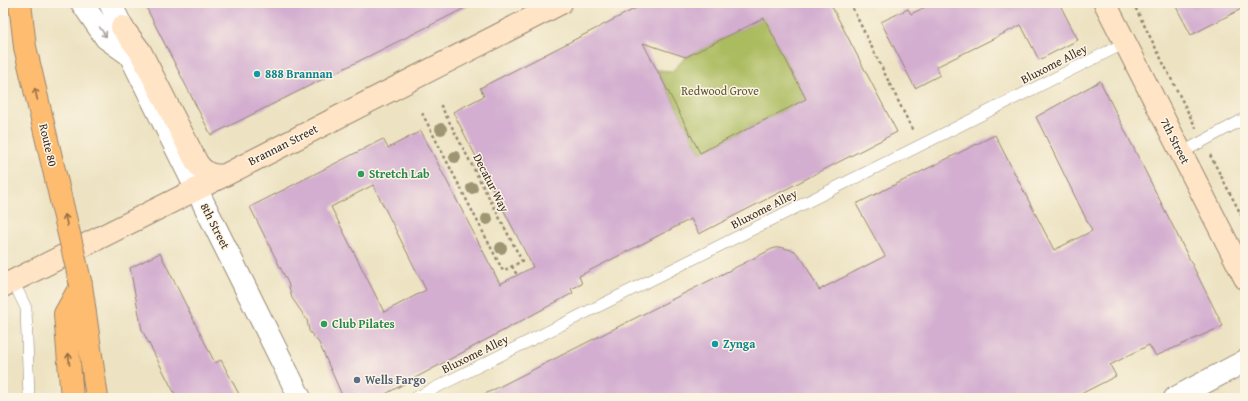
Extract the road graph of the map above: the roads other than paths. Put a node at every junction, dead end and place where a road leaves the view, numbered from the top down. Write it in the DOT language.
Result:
graph roads {
  1 [pos="20,3"];
  2 [pos="82,3"];
  3 [pos="110,3"];
  4 [pos="562,3"];
  5 [pos="1105,3"];
  6 [pos="122,27"];
  7 [pos="1125,43"];
  8 [pos="130,55"];
  9 [pos="1242,120"];
  10 [pos="1181,153"];
  11 [pos="225,175"];
  12 [pos="196,189"];
  13 [pos="1245,278"];
  14 [pos="8,284"];
  15 [pos="81,285"];
  16 [pos="1245,361"];
  17 [pos="29,398"];
  18 [pos="72,398"];
  19 [pos="97,398"];
  20 [pos="300,398"];
  21 [pos="415,398"];
  22 [pos="1175,398"];
  15 -- 1 [label="highway, Route 80, one-way, bridge"];
  2 -- 8 [label="street, 8th Street, one-way"];
  3 -- 6 [label="street, 8th Street"];
  4 -- 11 [label="main road, Brannan Street"];
  5 -- 7 [label="main road, 7th Street"];
  6 -- 8 [label="street, 8th Street"];
  6 -- 11 [label="main road"];
  7 -- 10 [label="main road, 7th Street"];
  7 -- 21 [label="lane, Bluxome Alley"];
  8 -- 12 [label="street, 8th Street"];
  9 -- 10 [label="lane"];
  10 -- 13 [label="main road, 7th Street"];
  11 -- 12 [label="main road, Brannan Street"];
  12 -- 14 [label="main road, Brannan Street"];
  12 -- 20 [label="street, 8th Street"];
  14 -- 17 [label="lane"];
  18 -- 15 [label="highway, one-way"];
  15 -- 19 [label="highway, Route 80"];
  16 -- 22 [label="street"];
}
